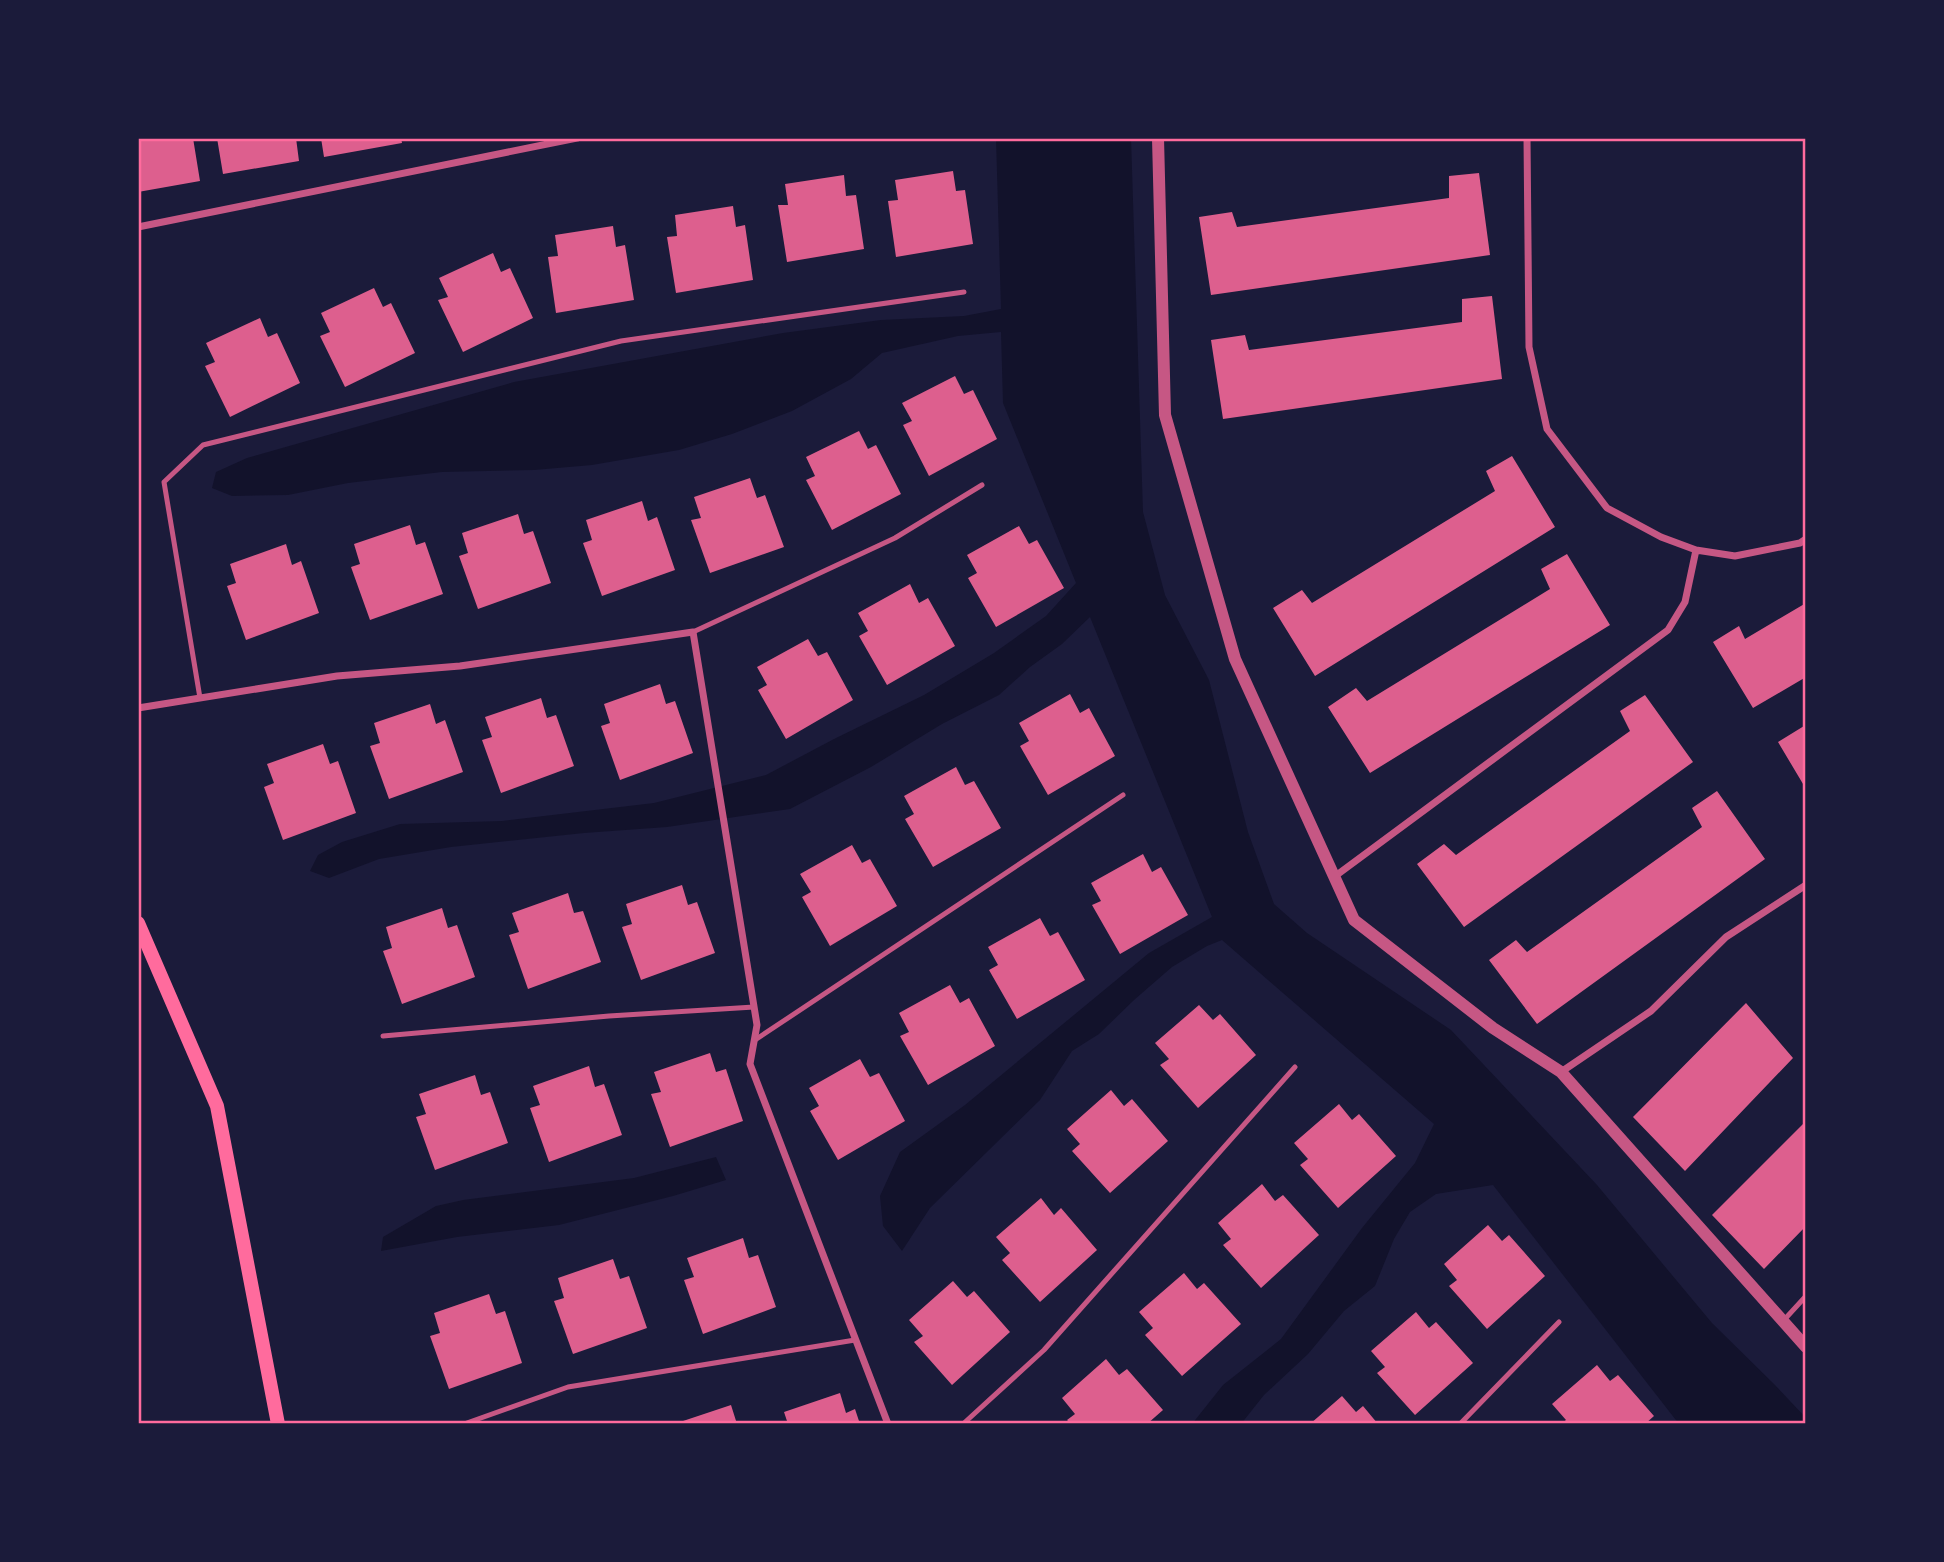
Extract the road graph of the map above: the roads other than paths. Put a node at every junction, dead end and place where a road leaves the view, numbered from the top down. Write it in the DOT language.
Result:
graph roads {
  1 [pos="576,138"];
  2 [pos="1158,138"];
  3 [pos="1527,138"];
  4 [pos="138,227"];
  5 [pos="964,292"];
  6 [pos="982,485"];
  7 [pos="1806,539"];
  8 [pos="1696,550"];
  9 [pos="693,632"];
  10 [pos="200,698"];
  11 [pos="138,708"];
  12 [pos="1123,795"];
  13 [pos="1334,877"];
  14 [pos="1806,885"];
  15 [pos="138,923"];
  16 [pos="754,1007"];
  17 [pos="383,1036"];
  18 [pos="755,1040"];
  19 [pos="1295,1067"];
  20 [pos="1561,1072"];
  21 [pos="1806,1296"];
  22 [pos="1783,1321"];
  23 [pos="1559,1322"];
  24 [pos="855,1340"];
  25 [pos="1806,1347"];
  26 [pos="278,1424"];
  27 [pos="464,1424"];
  28 [pos="888,1424"];
  29 [pos="963,1424"];
  30 [pos="1460,1424"];
  1 -- 4 [label="street"];
  2 -- 13 [label="street"];
  3 -- 8 [label="street"];
  5 -- 10 [label="lane"];
  6 -- 9 [label="lane"];
  7 -- 8 [label="street"];
  8 -- 13 [label="street"];
  9 -- 10 [label="street"];
  9 -- 16 [label="street"];
  10 -- 11 [label="street"];
  12 -- 18 [label="lane"];
  13 -- 20 [label="street"];
  14 -- 20 [label="street"];
  15 -- 26 [label="main road"];
  16 -- 17 [label="lane"];
  16 -- 18 [label="street"];
  18 -- 24 [label="street"];
  19 -- 29 [label="lane"];
  20 -- 22 [label="street"];
  21 -- 22 [label="lane"];
  22 -- 25 [label="street"];
  23 -- 30 [label="lane"];
  24 -- 27 [label="lane"];
  24 -- 28 [label="street"];
}
